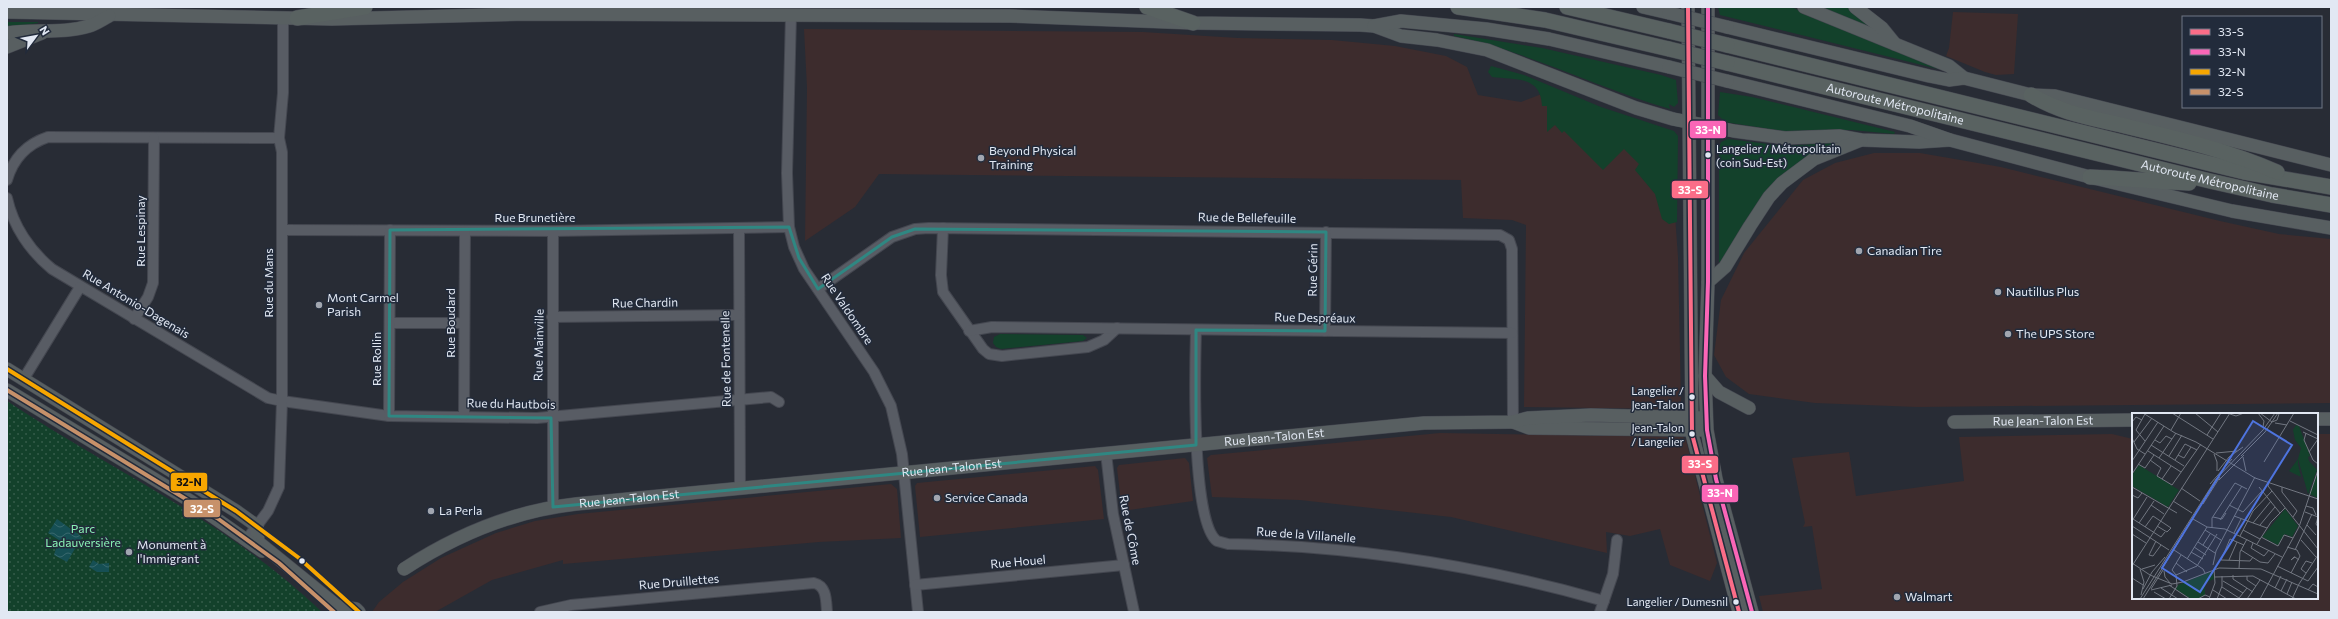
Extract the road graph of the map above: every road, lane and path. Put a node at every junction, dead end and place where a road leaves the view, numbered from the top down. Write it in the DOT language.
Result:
graph roads {
  1 [pos="365,7"];
  2 [pos="1147,7"];
  3 [pos="1458,7"];
  4 [pos="1566,7"];
  5 [pos="1643,7"];
  6 [pos="1688,7"];
  7 [pos="1708,7"];
  8 [pos="1804,7"];
  9 [pos="1855,7"];
  10 [pos="7,12"];
  11 [pos="791,15"];
  12 [pos="109,16"];
  13 [pos="290,18"];
  14 [pos="1193,23"];
  15 [pos="1374,26"];
  16 [pos="43,32"];
  17 [pos="7,33"];
  18 [pos="1896,46"];
  19 [pos="7,47"];
  20 [pos="1964,78"];
  21 [pos="2031,95"];
  22 [pos="1688,122"];
  23 [pos="1708,126"];
  24 [pos="154,138"];
  25 [pos="279,138"];
  26 [pos="1861,140"];
  27 [pos="1950,140"];
  28 [pos="2328,162"];
  29 [pos="2090,178"];
  30 [pos="7,180"];
  31 [pos="2302,183"];
  32 [pos="2228,186"];
  33 [pos="2331,187"];
  34 [pos="7,198"];
  35 [pos="2331,204"];
  36 [pos="10,220"];
  37 [pos="789,227"];
  38 [pos="943,228"];
  39 [pos="2331,228"];
  40 [pos="739,229"];
  41 [pos="282,230"];
  42 [pos="390,230"];
  43 [pos="465,231"];
  44 [pos="553,231"];
  45 [pos="1326,232"];
  46 [pos="1708,282"];
  47 [pos="80,287"];
  48 [pos="818,289"];
  49 [pos="738,315"];
  50 [pos="552,318"];
  51 [pos="134,319"];
  52 [pos="390,323"];
  53 [pos="464,323"];
  54 [pos="1117,328"];
  55 [pos="1196,330"];
  56 [pos="969,331"];
  57 [pos="1325,331"];
  58 [pos="1512,333"];
  59 [pos="7,369"];
  60 [pos="1705,376"];
  61 [pos="23,380"];
  62 [pos="7,390"];
  63 [pos="282,401"];
  64 [pos="740,401"];
  65 [pos="779,402"];
  66 [pos="1749,408"];
  67 [pos="389,416"];
  68 [pos="464,416"];
  69 [pos="552,418"];
  70 [pos="2318,419"];
  71 [pos="2331,419"];
  72 [pos="2132,420"];
  73 [pos="1513,422"];
  74 [pos="1954,422"];
  75 [pos="1692,423"];
  76 [pos="1707,424"];
  77 [pos="1196,445"];
  78 [pos="1106,453"];
  79 [pos="904,472"];
  80 [pos="740,488"];
  81 [pos="553,507"];
  82 [pos="257,526"];
  83 [pos="247,540"];
  84 [pos="1617,540"];
  85 [pos="1124,566"];
  86 [pos="404,569"];
  87 [pos="915,584"];
  88 [pos="1604,601"];
  89 [pos="356,611"];
  90 [pos="334,612"];
  91 [pos="540,612"];
  92 [pos="827,612"];
  93 [pos="918,612"];
  94 [pos="1134,612"];
  95 [pos="1600,612"];
  96 [pos="1739,612"];
  97 [pos="1752,612"];
  1 -- 13 [label="highway"];
  2 -- 14 [label="highway"];
  3 -- 32 [label="highway, Autoroute Métropolitaine, bridge"];
  4 -- 31 [label="highway, Autoroute Métropolitaine, bridge"];
  5 -- 20 [label="main road, bridge"];
  6 -- 22 [label="main road"];
  7 -- 23 [label="main road"];
  8 -- 18 [label="main road"];
  9 -- 18 [label="main road"];
  10 -- 12 [label="main road"];
  11 -- 13 [label="main road"];
  11 -- 14 [label="main road"];
  11 -- 37 [label="street, Rue Valdombre"];
  12 -- 13 [label="main road"];
  12 -- 16 [label="main road"];
  13 -- 25 [label="street, Rue du Mans"];
  14 -- 15 [label="main road"];
  15 -- 22 [label="main road"];
  15 -- 27 [label="main road, bridge"];
  16 -- 17 [label="main road"];
  16 -- 19 [label="main road"];
  18 -- 20 [label="main road"];
  20 -- 21 [label="main road"];
  21 -- 28 [label="main road"];
  21 -- 31 [label="highway"];
  22 -- 23 [label="main road"];
  22 -- 75 [label="main road"];
  23 -- 26 [label="main road"];
  23 -- 46 [label="main road"];
  24 -- 25 [label="street"];
  24 -- 30 [label="street"];
  24 -- 51 [label="street, Rue Lespinay"];
  25 -- 41 [label="street, Rue du Mans"];
  26 -- 27 [label="main road"];
  26 -- 46 [label="main road"];
  27 -- 29 [label="main road"];
  29 -- 32 [label="highway"];
  29 -- 39 [label="main road"];
  31 -- 33 [label="highway, Autoroute Métropolitaine"];
  32 -- 35 [label="highway, Autoroute Métropolitaine"];
  34 -- 36 [label="street, Rue Antonio-Dagenais"];
  36 -- 47 [label="street, Rue Antonio-Dagenais"];
  37 -- 40 [label="street, Rue Brunetière"];
  37 -- 48 [label="street, Rue Valdombre"];
  38 -- 45 [label="street, Rue de Bellefeuille"];
  38 -- 48 [label="street, Rue de Bellefeuille"];
  38 -- 56 [label="street"];
  40 -- 44 [label="street, Rue Brunetière"];
  40 -- 49 [label="street, Rue de Fontenelle"];
  41 -- 42 [label="street, Rue Brunetière"];
  41 -- 63 [label="street, Rue du Mans"];
  42 -- 43 [label="street, Rue Brunetière"];
  42 -- 52 [label="street, Rue Rollin"];
  43 -- 44 [label="street, Rue Brunetière"];
  43 -- 53 [label="street, Rue Boudard"];
  44 -- 50 [label="street, Rue Mainville"];
  45 -- 57 [label="street, Rue Gérin"];
  45 -- 58 [label="street, Rue de Bellefeuille"];
  46 -- 60 [label="main road"];
  47 -- 51 [label="street, Rue Antonio-Dagenais"];
  47 -- 61 [label="street"];
  48 -- 79 [label="street, Rue Valdombre"];
  49 -- 50 [label="street, Rue Chardin"];
  49 -- 64 [label="street, Rue de Fontenelle"];
  50 -- 69 [label="street, Rue Mainville"];
  51 -- 63 [label="street, Rue Antonio-Dagenais"];
  52 -- 53 [label="street"];
  52 -- 67 [label="street, Rue Rollin"];
  53 -- 68 [label="street, Rue Boudard"];
  54 -- 55 [label="street, Rue Despréaux"];
  54 -- 56 [label="street, Rue Despréaux"];
  54 -- 56 [label="street"];
  55 -- 57 [label="street, Rue Despréaux"];
  55 -- 77 [label="street, Rue de la Villanelle"];
  57 -- 58 [label="street, Rue Despréaux"];
  58 -- 73 [label="street, Rue de Bellefeuille"];
  59 -- 61 [label="main road"];
  60 -- 66 [label="main road"];
  60 -- 76 [label="main road"];
  61 -- 82 [label="main road"];
  62 -- 83 [label="main road"];
  63 -- 67 [label="street, Rue du Hautbois"];
  63 -- 82 [label="street, Rue du Mans"];
  64 -- 65 [label="street, Rue du Hautbois"];
  64 -- 69 [label="street, Rue du Hautbois"];
  64 -- 80 [label="street, Rue de Fontenelle"];
  67 -- 68 [label="street, Rue du Hautbois"];
  68 -- 69 [label="street, Rue du Hautbois"];
  69 -- 81 [label="street, Rue Mainville"];
  70 -- 71 [label="main road"];
  72 -- 74 [label="main road, Rue Jean-Talon Est"];
  73 -- 75 [label="main road, Rue Jean-Talon Est"];
  73 -- 77 [label="main road, Rue Jean-Talon Est"];
  75 -- 76 [label="main road, Rue Jean-Talon Est"];
  75 -- 96 [label="main road"];
  76 -- 97 [label="main road"];
  77 -- 78 [label="main road, Rue Jean-Talon Est"];
  77 -- 88 [label="street, Rue de la Villanelle"];
  78 -- 79 [label="main road, Rue Jean-Talon Est"];
  78 -- 85 [label="street, Rue de Côme"];
  79 -- 80 [label="main road, Rue Jean-Talon Est"];
  79 -- 87 [label="street, Rue Valdombre"];
  80 -- 81 [label="main road, Rue Jean-Talon Est"];
  81 -- 86 [label="main road, Rue Jean-Talon Est"];
  82 -- 83 [label="street, Rue du Mans"];
  82 -- 89 [label="main road"];
  83 -- 90 [label="main road"];
  84 -- 88 [label="street"];
  85 -- 87 [label="street, Rue Houel"];
  85 -- 94 [label="street, Rue de Côme"];
  87 -- 93 [label="street, Rue Valdombre"];
  88 -- 95 [label="street"];
  91 -- 92 [label="street, Rue Druillettes"];
}
